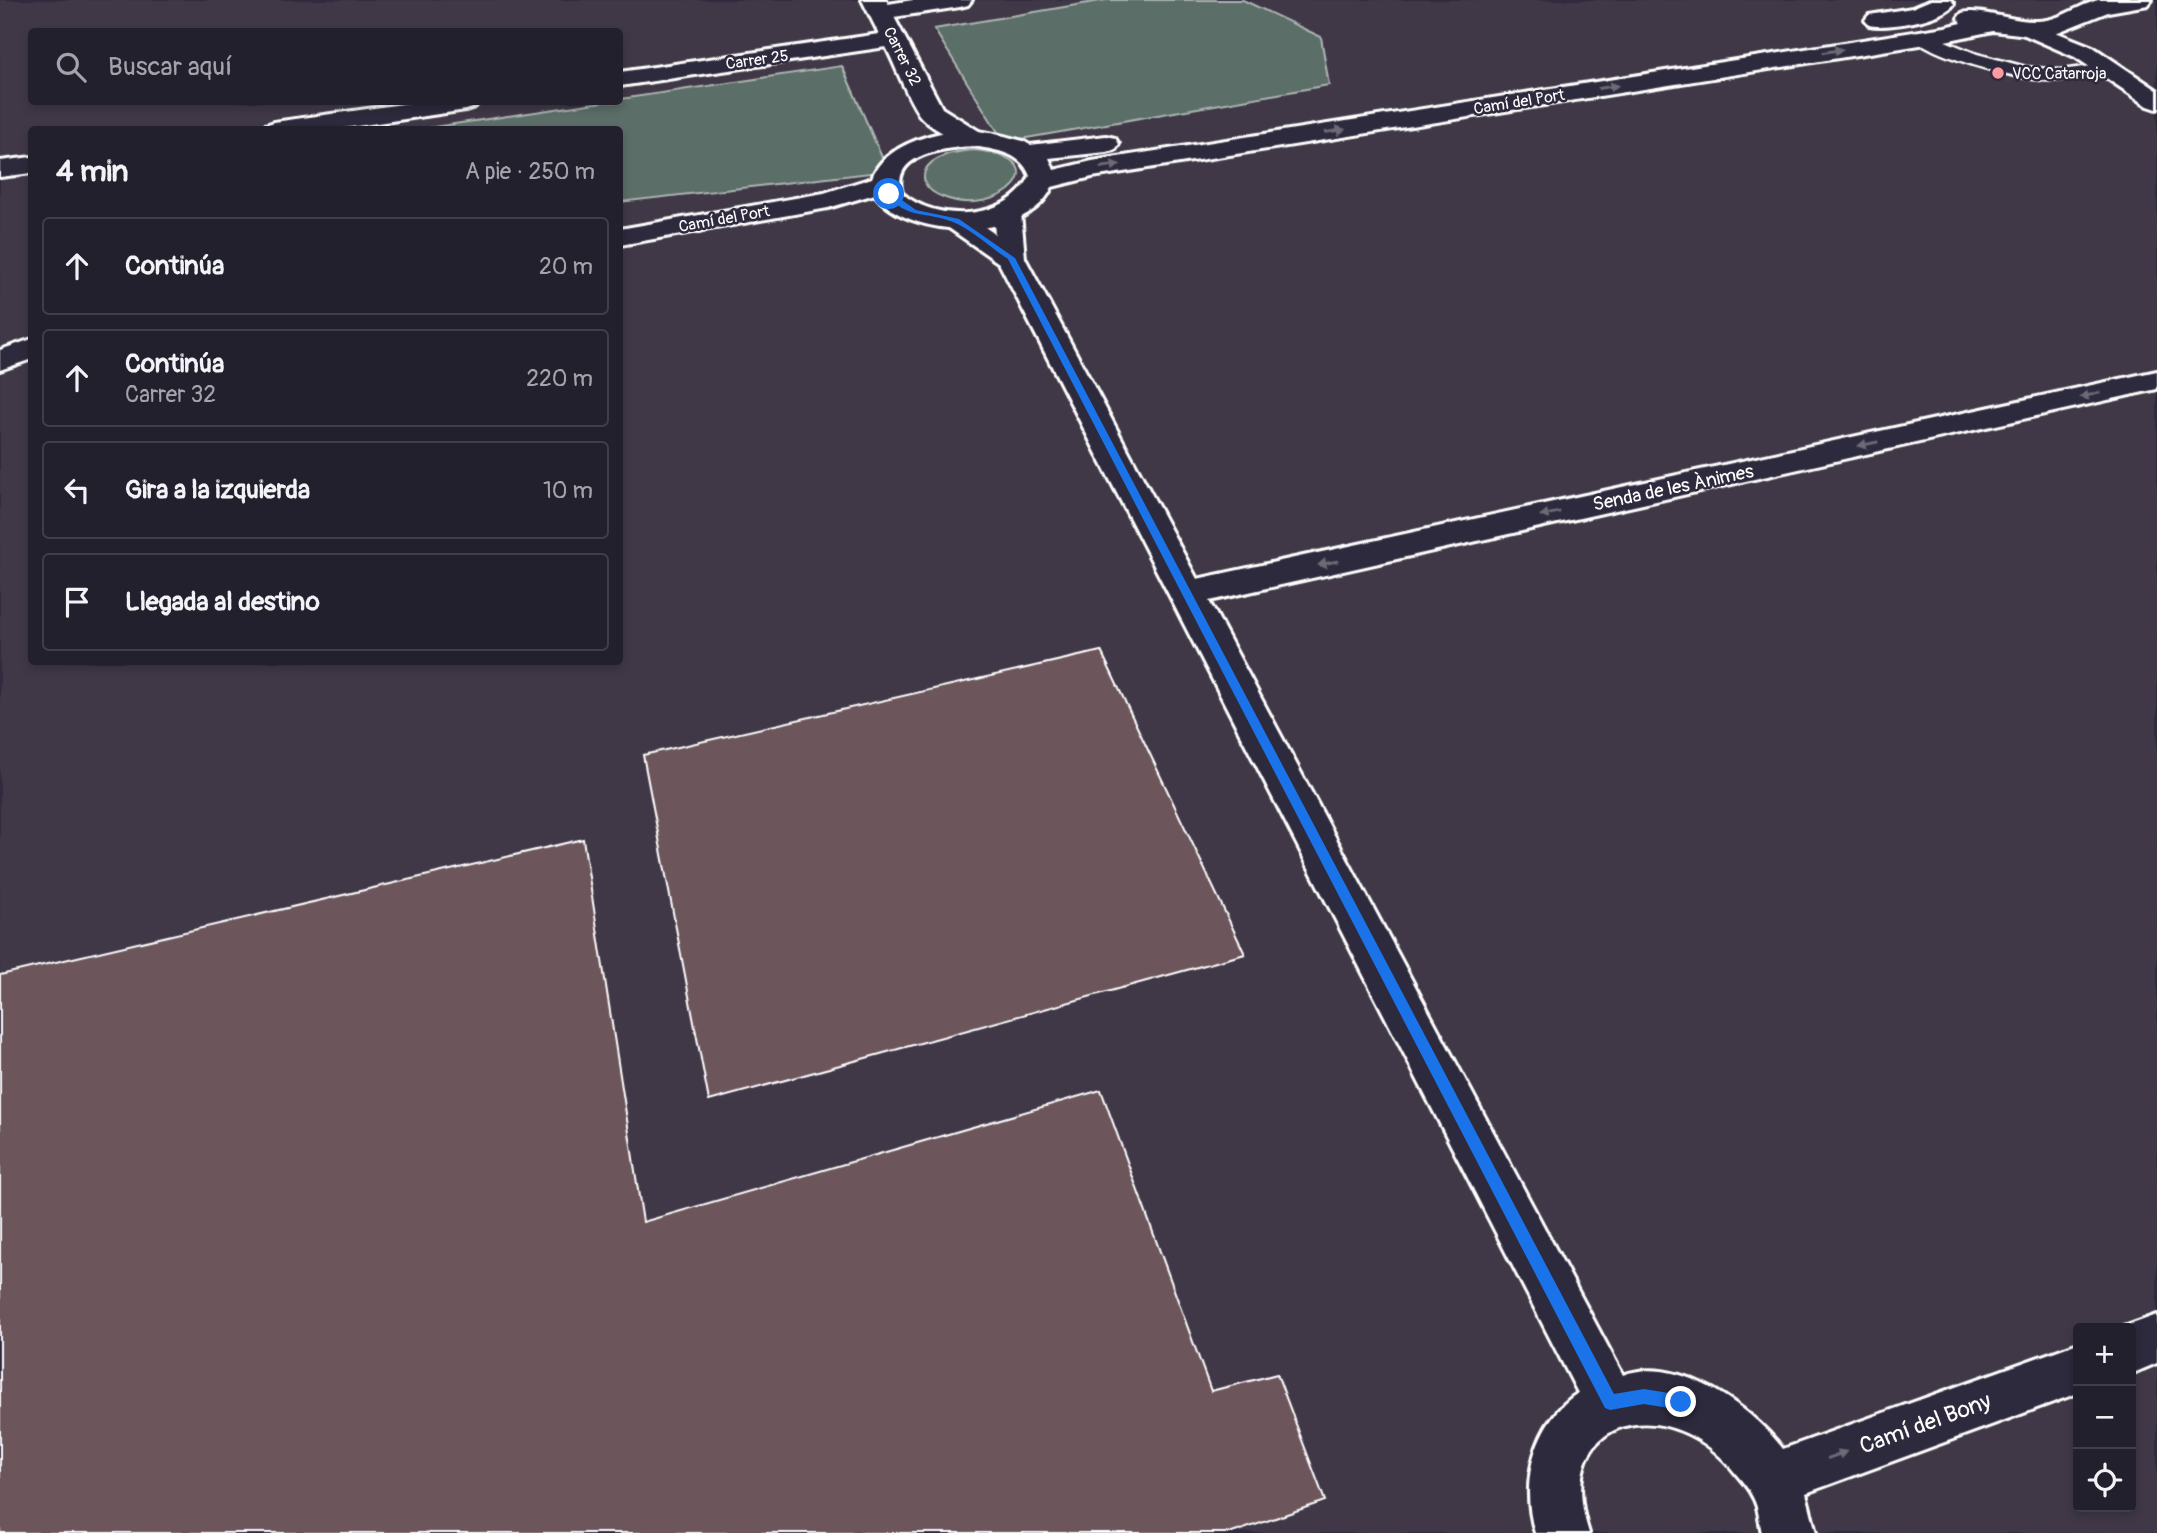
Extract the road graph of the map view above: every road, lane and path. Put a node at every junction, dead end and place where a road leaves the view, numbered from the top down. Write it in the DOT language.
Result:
graph roads {
  1 [pos="960,0"];
  2 [pos="2140,0"];
  3 [pos="1942,2"];
  4 [pos="877,6"];
  5 [pos="2063,14"];
  6 [pos="1996,23"];
  7 [pos="1850,25"];
  8 [pos="2028,28"];
  9 [pos="1923,37"];
  10 [pos="894,39"];
  11 [pos="2084,52"];
  12 [pos="1671,53"];
  13 [pos="2109,69"];
  14 [pos="623,79"];
  15 [pos="2157,101"];
  16 [pos="445,105"];
  17 [pos="932,113"];
  18 [pos="301,126"];
  19 [pos="973,138"];
  20 [pos="926,144"];
  21 [pos="1028,153"];
  22 [pos="28,166"];
  23 [pos="0,169"];
  24 [pos="1044,181"];
  25 [pos="892,193"];
  26 [pos="1007,213"];
  27 [pos="957,220"];
  28 [pos="623,236"];
  29 [pos="1011,258"];
  30 [pos="0,333"];
  31 [pos="28,333"];
  32 [pos="28,343"];
  33 [pos="0,350"];
  34 [pos="28,350"];
  35 [pos="0,361"];
  36 [pos="2157,380"];
  37 [pos="1189,593"];
  38 [pos="2157,1339"];
  39 [pos="2136,1347"];
  40 [pos="2073,1370"];
  41 [pos="1610,1402"];
  42 [pos="1773,1479"];
  43 [pos="1562,1533"];
  44 [pos="1789,1533"];
  1 -- 4 [label="street"];
  2 -- 5 [label="street"];
  3 -- 6 [label="street"];
  3 -- 7 [label="street"];
  4 -- 10 [label="street, Carrer 32"];
  5 -- 8 [label="street"];
  5 -- 11 [label="street"];
  6 -- 8 [label="street"];
  6 -- 9 [label="street, Camí del Port"];
  8 -- 11 [label="street"];
  9 -- 13 [label="lane"];
  24 -- 9 [label="street, Camí del Port, one-way"];
  10 -- 14 [label="street, Carrer 25"];
  10 -- 17 [label="street, Carrer 32"];
  11 -- 13 [label="street"];
  12 -- 21 [label="street, Camí del Port"];
  13 -- 15 [label="street"];
  16 -- 18 [label="street"];
  17 -- 19 [label="street"];
  17 -- 20 [label="street"];
  19 -- 20 [label="street"];
  19 -- 21 [label="street"];
  20 -- 25 [label="street"];
  21 -- 24 [label="street"];
  22 -- 23 [label="street"];
  24 -- 26 [label="street"];
  25 -- 27 [label="street, Camí del Port"];
  25 -- 28 [label="street, Camí del Port"];
  26 -- 27 [label="street"];
  26 -- 29 [label="street"];
  27 -- 29 [label="street"];
  29 -- 37 [label="street"];
  30 -- 31 [label="street"];
  32 -- 33 [label="street"];
  34 -- 35 [label="street"];
  36 -- 37 [label="street, Senda de les Ànimes, one-way"];
  37 -- 41 [label="street"];
  38 -- 39 [label="street"];
  42 -- 40 [label="street, Camí del Bony, one-way"];
  41 -- 42 [label="street"];
  41 -- 43 [label="street"];
  42 -- 44 [label="street"];
}
